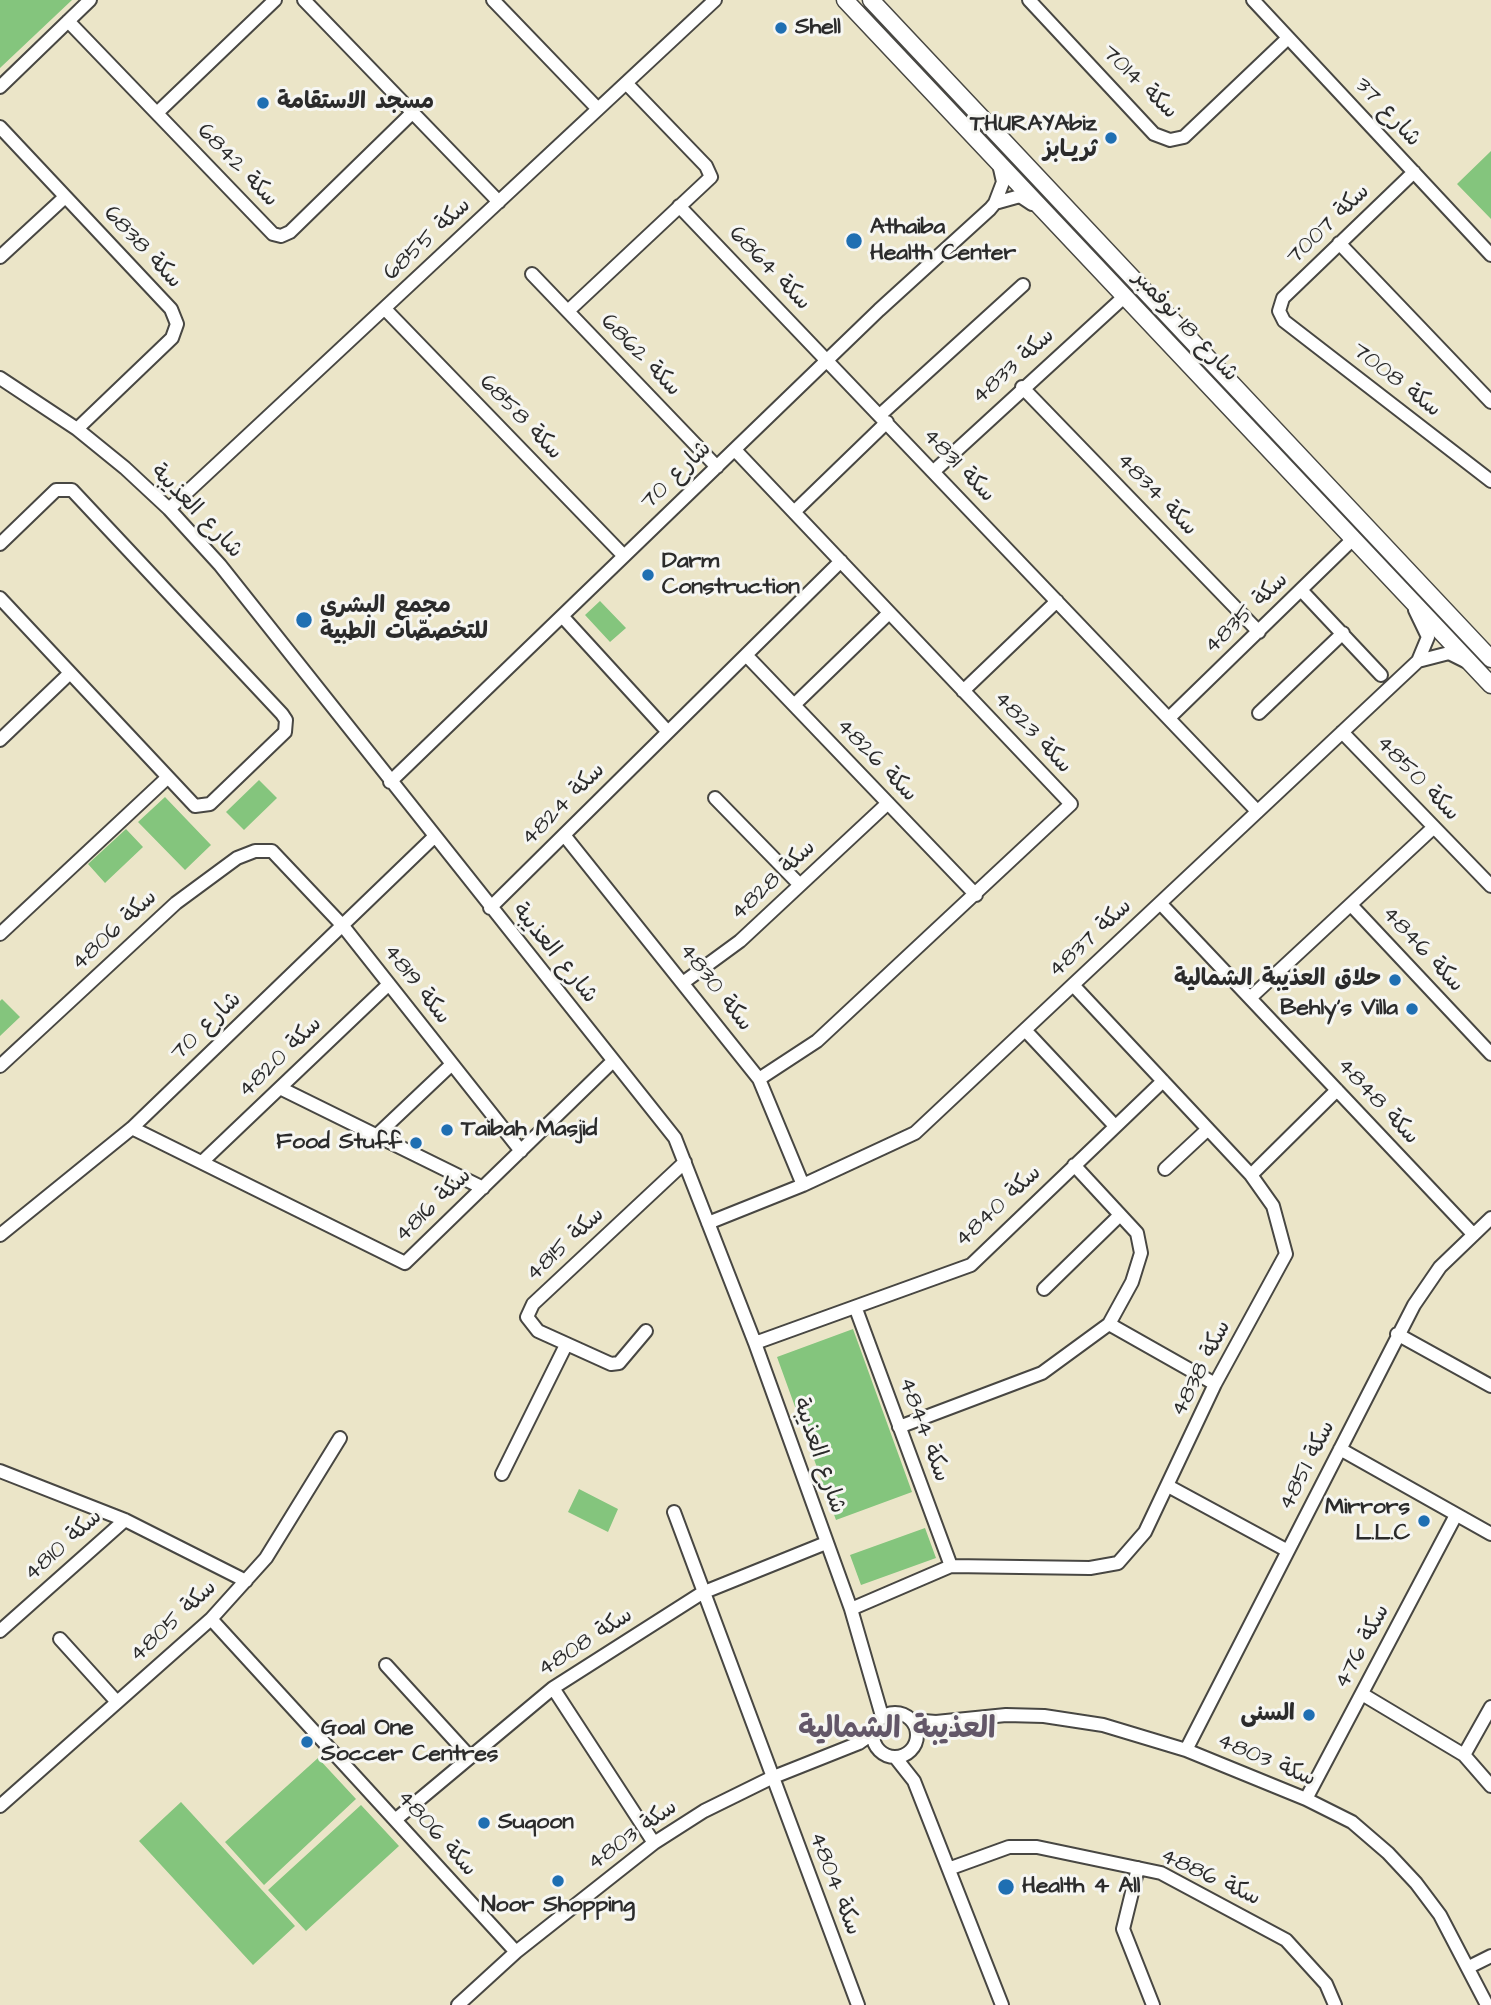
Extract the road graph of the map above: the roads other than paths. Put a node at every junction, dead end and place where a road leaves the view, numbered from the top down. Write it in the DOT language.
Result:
graph roads {
  1 [pos="90,0"];
  2 [pos="275,0"];
  3 [pos="304,0"];
  4 [pos="493,0"];
  5 [pos="715,0"];
  6 [pos="845,0"];
  7 [pos="1029,0"];
  8 [pos="1253,0"];
  9 [pos="877,3"];
  10 [pos="68,21"];
  11 [pos="1288,38"];
  12 [pos="626,83"];
  13 [pos="0,87"];
  14 [pos="598,109"];
  15 [pos="413,112"];
  16 [pos="157,113"];
  17 [pos="0,127"];
  18 [pos="999,164"];
  19 [pos="1413,172"];
  20 [pos="65,197"];
  21 [pos="499,202"];
  22 [pos="995,203"];
  23 [pos="679,206"];
  24 [pos="1047,215"];
  25 [pos="1339,243"];
  26 [pos="1491,255"];
  27 [pos="0,257"];
  28 [pos="532,274"];
  29 [pos="1023,285"];
  30 [pos="1125,296"];
  31 [pos="385,309"];
  32 [pos="568,311"];
  33 [pos="1279,311"];
  34 [pos="828,360"];
  35 [pos="0,378"];
  36 [pos="1022,387"];
  37 [pos="1491,402"];
  38 [pos="883,418"];
  39 [pos="77,429"];
  40 [pos="735,450"];
  41 [pos="717,467"];
  42 [pos="934,471"];
  43 [pos="1491,481"];
  44 [pos="169,509"];
  45 [pos="794,512"];
  46 [pos="1353,539"];
  47 [pos="0,544"];
  48 [pos="624,556"];
  49 [pos="841,561"];
  50 [pos="1301,590"];
  51 [pos="0,598"];
  52 [pos="1408,599"];
  53 [pos="1058,601"];
  54 [pos="889,612"];
  55 [pos="562,616"];
  56 [pos="1259,632"];
  57 [pos="1343,633"];
  58 [pos="746,655"];
  59 [pos="1491,659"];
  60 [pos="1419,661"];
  61 [pos="1472,664"];
  62 [pos="70,673"];
  63 [pos="1381,675"];
  64 [pos="1491,685"];
  65 [pos="964,691"];
  66 [pos="794,705"];
  67 [pos="1259,713"];
  68 [pos="1169,718"];
  69 [pos="668,732"];
  70 [pos="1342,732"];
  71 [pos="0,740"];
  72 [pos="167,778"];
  73 [pos="390,782"];
  74 [pos="715,798"];
  75 [pos="888,803"];
  76 [pos="1257,811"];
  77 [pos="1434,827"];
  78 [pos="564,835"];
  79 [pos="434,837"];
  80 [pos="272,851"];
  81 [pos="800,885"];
  82 [pos="1491,886"];
  83 [pos="976,895"];
  84 [pos="1161,904"];
  85 [pos="1351,905"];
  86 [pos="490,908"];
  87 [pos="343,926"];
  88 [pos="0,934"];
  89 [pos="684,982"];
  90 [pos="389,984"];
  91 [pos="1073,985"];
  92 [pos="1250,998"];
  93 [pos="1025,1030"];
  94 [pos="1489,1048"];
  95 [pos="613,1061"];
  96 [pos="452,1064"];
  97 [pos="0,1066"];
  98 [pos="759,1079"];
  99 [pos="1163,1081"];
  100 [pos="280,1088"];
  101 [pos="1337,1090"];
  102 [pos="1115,1126"];
  103 [pos="132,1128"];
  104 [pos="1208,1129"];
  105 [pos="378,1134"];
  106 [pos="521,1151"];
  107 [pos="202,1162"];
  108 [pos="685,1162"];
  109 [pos="1074,1165"];
  110 [pos="1165,1169"];
  111 [pos="1251,1175"];
  112 [pos="803,1185"];
  113 [pos="483,1188"];
  114 [pos="1120,1215"];
  115 [pos="1491,1218"];
  116 [pos="708,1223"];
  117 [pos="1473,1234"];
  118 [pos="0,1236"];
  119 [pos="1044,1289"];
  120 [pos="856,1308"];
  121 [pos="1109,1324"];
  122 [pos="646,1331"];
  123 [pos="1397,1334"];
  124 [pos="755,1343"];
  125 [pos="566,1345"];
  126 [pos="1215,1384"];
  127 [pos="1491,1386"];
  128 [pos="899,1427"];
  129 [pos="340,1438"];
  130 [pos="1340,1450"];
  131 [pos="0,1471"];
  132 [pos="502,1474"];
  133 [pos="1168,1486"];
  134 [pos="674,1512"];
  135 [pos="1456,1514"];
  136 [pos="125,1520"];
  137 [pos="1491,1534"];
  138 [pos="826,1543"];
  139 [pos="1288,1550"];
  140 [pos="951,1566"];
  141 [pos="246,1581"];
  142 [pos="702,1593"];
  143 [pos="851,1609"];
  144 [pos="211,1619"];
  145 [pos="0,1631"];
  146 [pos="60,1639"];
  147 [pos="386,1665"];
  148 [pos="875,1685"];
  149 [pos="553,1688"];
  150 [pos="1362,1693"];
  151 [pos="117,1702"];
  152 [pos="1491,1707"];
  153 [pos="898,1713"];
  154 [pos="882,1716"];
  155 [pos="911,1720"];
  156 [pos="936,1721"];
  157 [pos="874,1739"];
  158 [pos="915,1741"];
  159 [pos="1186,1750"];
  160 [pos="1464,1755"];
  161 [pos="895,1757"];
  162 [pos="470,1758"];
  163 [pos="771,1778"];
  164 [pos="914,1781"];
  165 [pos="1491,1786"];
  166 [pos="1306,1799"];
  167 [pos="0,1806"];
  168 [pos="395,1820"];
  169 [pos="654,1843"];
  170 [pos="951,1868"];
  171 [pos="1138,1868"];
  172 [pos="516,1952"];
  173 [pos="1491,1956"];
  174 [pos="1469,1967"];
  175 [pos="458,2005"];
  176 [pos="858,2005"];
  177 [pos="1002,2005"];
  178 [pos="1153,2005"];
  179 [pos="1335,2005"];
  180 [pos="1487,2005"];
  1 -- 10 [label="street"];
  2 -- 16 [label="street"];
  3 -- 15 [label="street"];
  4 -- 14 [label="street"];
  5 -- 12 [label="street, سكة 6855"];
  6 -- 18 [label="main road, شارع 18 نوفمبر"];
  7 -- 11 [label="street, سكة 7014"];
  8 -- 11 [label="street, شارع 37"];
  9 -- 59 [label="main road, شارع 18 نوفمبر"];
  10 -- 13 [label="street"];
  10 -- 16 [label="street, سكة 6842"];
  11 -- 19 [label="street, شارع 37"];
  12 -- 14 [label="street, سكة 6855"];
  12 -- 23 [label="street"];
  14 -- 21 [label="street, سكة 6855"];
  15 -- 16 [label="street, سكة 6842"];
  15 -- 21 [label="street"];
  17 -- 20 [label="street, سكة 6838"];
  18 -- 22 [label="street"];
  18 -- 24 [label="main road, شارع 18 نوفمبر"];
  19 -- 25 [label="street, سكة 7007"];
  19 -- 26 [label="street, شارع 37"];
  20 -- 27 [label="street"];
  20 -- 39 [label="street, سكة 6838"];
  21 -- 31 [label="street, سكة 6855"];
  22 -- 24 [label="street"];
  22 -- 34 [label="street, شارع 70"];
  23 -- 32 [label="street"];
  23 -- 34 [label="street, سكة 6864"];
  24 -- 30 [label="main road, شارع 18 نوفمبر"];
  25 -- 33 [label="street, سكة 7007"];
  25 -- 37 [label="street, سكة 7008"];
  28 -- 32 [label="street, سكة 6862"];
  29 -- 38 [label="street"];
  30 -- 36 [label="street, سكة 4833"];
  30 -- 46 [label="main road, شارع 18 نوفمبر"];
  31 -- 44 [label="street, سكة 6855"];
  31 -- 48 [label="street, سكة 6858"];
  32 -- 41 [label="street, سكة 6862"];
  33 -- 43 [label="street, سكة 7008"];
  34 -- 38 [label="street, سكة 4831"];
  34 -- 40 [label="street, شارع 70"];
  35 -- 39 [label="street, شارع العذيبة"];
  36 -- 42 [label="street, سكة 4833"];
  36 -- 56 [label="street, سكة 4834"];
  38 -- 42 [label="street, سكة 4831"];
  38 -- 45 [label="street"];
  39 -- 44 [label="street, شارع العذيبة"];
  40 -- 41 [label="street, شارع 70"];
  40 -- 45 [label="street, سكة 4823"];
  41 -- 48 [label="street, شارع 70"];
  42 -- 53 [label="street, سكة 4831"];
  44 -- 73 [label="street, شارع العذيبة"];
  45 -- 49 [label="street, سكة 4823"];
  46 -- 50 [label="street, سكة 4835"];
  46 -- 52 [label="main road, شارع 18 نوفمبر"];
  47 -- 72 [label="street"];
  48 -- 55 [label="street, شارع 70"];
  49 -- 54 [label="street, سكة 4823"];
  49 -- 58 [label="street, سكة 4824"];
  50 -- 56 [label="street, سكة 4835"];
  50 -- 57 [label="street"];
  51 -- 62 [label="street"];
  52 -- 60 [label="street"];
  52 -- 61 [label="main road, شارع 18 نوفمبر"];
  53 -- 65 [label="street"];
  53 -- 68 [label="street, سكة 4831"];
  54 -- 65 [label="street, سكة 4823"];
  54 -- 66 [label="street"];
  55 -- 69 [label="street"];
  55 -- 73 [label="street, شارع 70"];
  56 -- 68 [label="street, سكة 4835"];
  57 -- 63 [label="street"];
  57 -- 67 [label="street"];
  58 -- 66 [label="street, سكة 4826"];
  58 -- 69 [label="street, سكة 4824"];
  60 -- 61 [label="street"];
  60 -- 70 [label="street, سكة 4837"];
  61 -- 64 [label="main road, شارع 18 نوفمبر"];
  62 -- 71 [label="street"];
  62 -- 72 [label="street"];
  65 -- 83 [label="street, سكة 4823"];
  66 -- 75 [label="street, سكة 4826"];
  68 -- 76 [label="street, سكة 4831"];
  69 -- 78 [label="street, سكة 4824"];
  70 -- 76 [label="street, سكة 4837"];
  70 -- 77 [label="street, سكة 4850"];
  72 -- 88 [label="street"];
  73 -- 79 [label="street, شارع العذيبة"];
  74 -- 81 [label="street"];
  75 -- 81 [label="street, سكة 4828"];
  75 -- 83 [label="street, سكة 4826"];
  76 -- 84 [label="street, سكة 4837"];
  77 -- 82 [label="street, سكة 4850"];
  77 -- 85 [label="street"];
  78 -- 86 [label="street, سكة 4824"];
  78 -- 89 [label="street, سكة 4830"];
  79 -- 86 [label="street, شارع العذيبة"];
  79 -- 87 [label="street, شارع 70"];
  80 -- 87 [label="street, سكة 4819"];
  80 -- 97 [label="street, سكة 4806"];
  81 -- 89 [label="street, سكة 4828"];
  83 -- 98 [label="street, سكة 4823"];
  84 -- 91 [label="street, سكة 4837"];
  84 -- 92 [label="street, سكة 4848"];
  85 -- 92 [label="street"];
  85 -- 94 [label="street, سكة 4846"];
  86 -- 95 [label="street, شارع العذيبة"];
  87 -- 90 [label="street, سكة 4819"];
  87 -- 103 [label="street, شارع 70"];
  89 -- 98 [label="street, سكة 4830"];
  90 -- 96 [label="street, سكة 4819"];
  90 -- 100 [label="street, سكة 4820"];
  91 -- 93 [label="street, سكة 4837"];
  91 -- 99 [label="street, سكة 4838"];
  92 -- 101 [label="street, سكة 4848"];
  93 -- 102 [label="street"];
  93 -- 112 [label="street, سكة 4837"];
  95 -- 106 [label="street, سكة 4816"];
  95 -- 108 [label="street, شارع العذيبة"];
  96 -- 105 [label="street"];
  96 -- 106 [label="street, سكة 4819"];
  98 -- 112 [label="street, سكة 4830"];
  99 -- 102 [label="street, سكة 4840"];
  99 -- 104 [label="street, سكة 4838"];
  100 -- 105 [label="street"];
  100 -- 107 [label="street, سكة 4820"];
  101 -- 111 [label="street"];
  101 -- 117 [label="street, سكة 4848"];
  102 -- 109 [label="street, سكة 4840"];
  103 -- 107 [label="street"];
  103 -- 118 [label="street, شارع 70"];
  104 -- 110 [label="street"];
  104 -- 111 [label="street, سكة 4838"];
  105 -- 113 [label="street"];
  106 -- 113 [label="street, سكة 4816"];
  107 -- 113 [label="street, سكة 4816"];
  108 -- 116 [label="street, شارع العذيبة"];
  108 -- 125 [label="street, سكة 4815"];
  109 -- 114 [label="street"];
  109 -- 120 [label="street, سكة 4840"];
  111 -- 126 [label="street, سكة 4838"];
  112 -- 116 [label="street, سكة 4837"];
  114 -- 119 [label="street"];
  114 -- 121 [label="street"];
  115 -- 117 [label="street, سكة 4851"];
  116 -- 124 [label="street, شارع العذيبة"];
  117 -- 123 [label="street, سكة 4851"];
  120 -- 124 [label="street, سكة 4840"];
  120 -- 128 [label="street, سكة 4844"];
  121 -- 126 [label="street"];
  121 -- 128 [label="street"];
  122 -- 125 [label="street, سكة 4815"];
  123 -- 127 [label="street"];
  123 -- 130 [label="street, سكة 4851"];
  124 -- 138 [label="street, شارع العذيبة"];
  125 -- 132 [label="street"];
  126 -- 133 [label="street, سكة 4838"];
  128 -- 140 [label="street, سكة 4844"];
  129 -- 141 [label="street, سكة 4805"];
  130 -- 135 [label="street"];
  130 -- 139 [label="street, سكة 4851"];
  131 -- 136 [label="street"];
  133 -- 139 [label="street"];
  133 -- 140 [label="street, سكة 4838"];
  134 -- 142 [label="street, سكة 4804"];
  135 -- 137 [label="street"];
  135 -- 150 [label="street, سكة 476"];
  136 -- 141 [label="street"];
  136 -- 145 [label="street, سكة 4810"];
  138 -- 142 [label="street, سكة 4808"];
  138 -- 143 [label="street, شارع العذيبة"];
  139 -- 159 [label="street, سكة 4851"];
  140 -- 143 [label="street, سكة 4838"];
  141 -- 144 [label="street, سكة 4805"];
  142 -- 149 [label="street, سكة 4808"];
  142 -- 163 [label="street, سكة 4804"];
  143 -- 148 [label="street, شارع العذيبة"];
  144 -- 151 [label="street, سكة 4805"];
  144 -- 168 [label="street, سكة 4806"];
  146 -- 151 [label="street"];
  147 -- 162 [label="street"];
  148 -- 153 [label="street, شارع العذيبة"];
  148 -- 154 [label="street, شارع العذيبة"];
  149 -- 162 [label="street, سكة 4808"];
  149 -- 169 [label="street"];
  150 -- 160 [label="street"];
  150 -- 166 [label="street, سكة 476"];
  151 -- 167 [label="street, سكة 4805"];
  152 -- 160 [label="street"];
  153 -- 154 [label="street"];
  153 -- 155 [label="street"];
  154 -- 157 [label="street"];
  155 -- 156 [label="street, سكة 4803"];
  155 -- 158 [label="street"];
  156 -- 158 [label="street"];
  156 -- 159 [label="street, سكة 4803"];
  157 -- 161 [label="street"];
  157 -- 163 [label="street, سكة 4803"];
  158 -- 161 [label="street"];
  158 -- 164 [label="street"];
  159 -- 166 [label="street, سكة 4803"];
  160 -- 165 [label="street"];
  161 -- 164 [label="street"];
  162 -- 168 [label="street, سكة 4808"];
  163 -- 169 [label="street, سكة 4803"];
  163 -- 176 [label="street, سكة 4804"];
  164 -- 170 [label="street"];
  166 -- 174 [label="street, سكة 4803"];
  168 -- 172 [label="street, سكة 4806"];
  169 -- 172 [label="street, سكة 4803"];
  170 -- 171 [label="street, سكة 4886"];
  170 -- 177 [label="street"];
  171 -- 178 [label="street"];
  171 -- 179 [label="street, سكة 4886"];
  172 -- 175 [label="street, سكة 4803"];
  173 -- 174 [label="street"];
  174 -- 180 [label="street, سكة 4803"];
}
